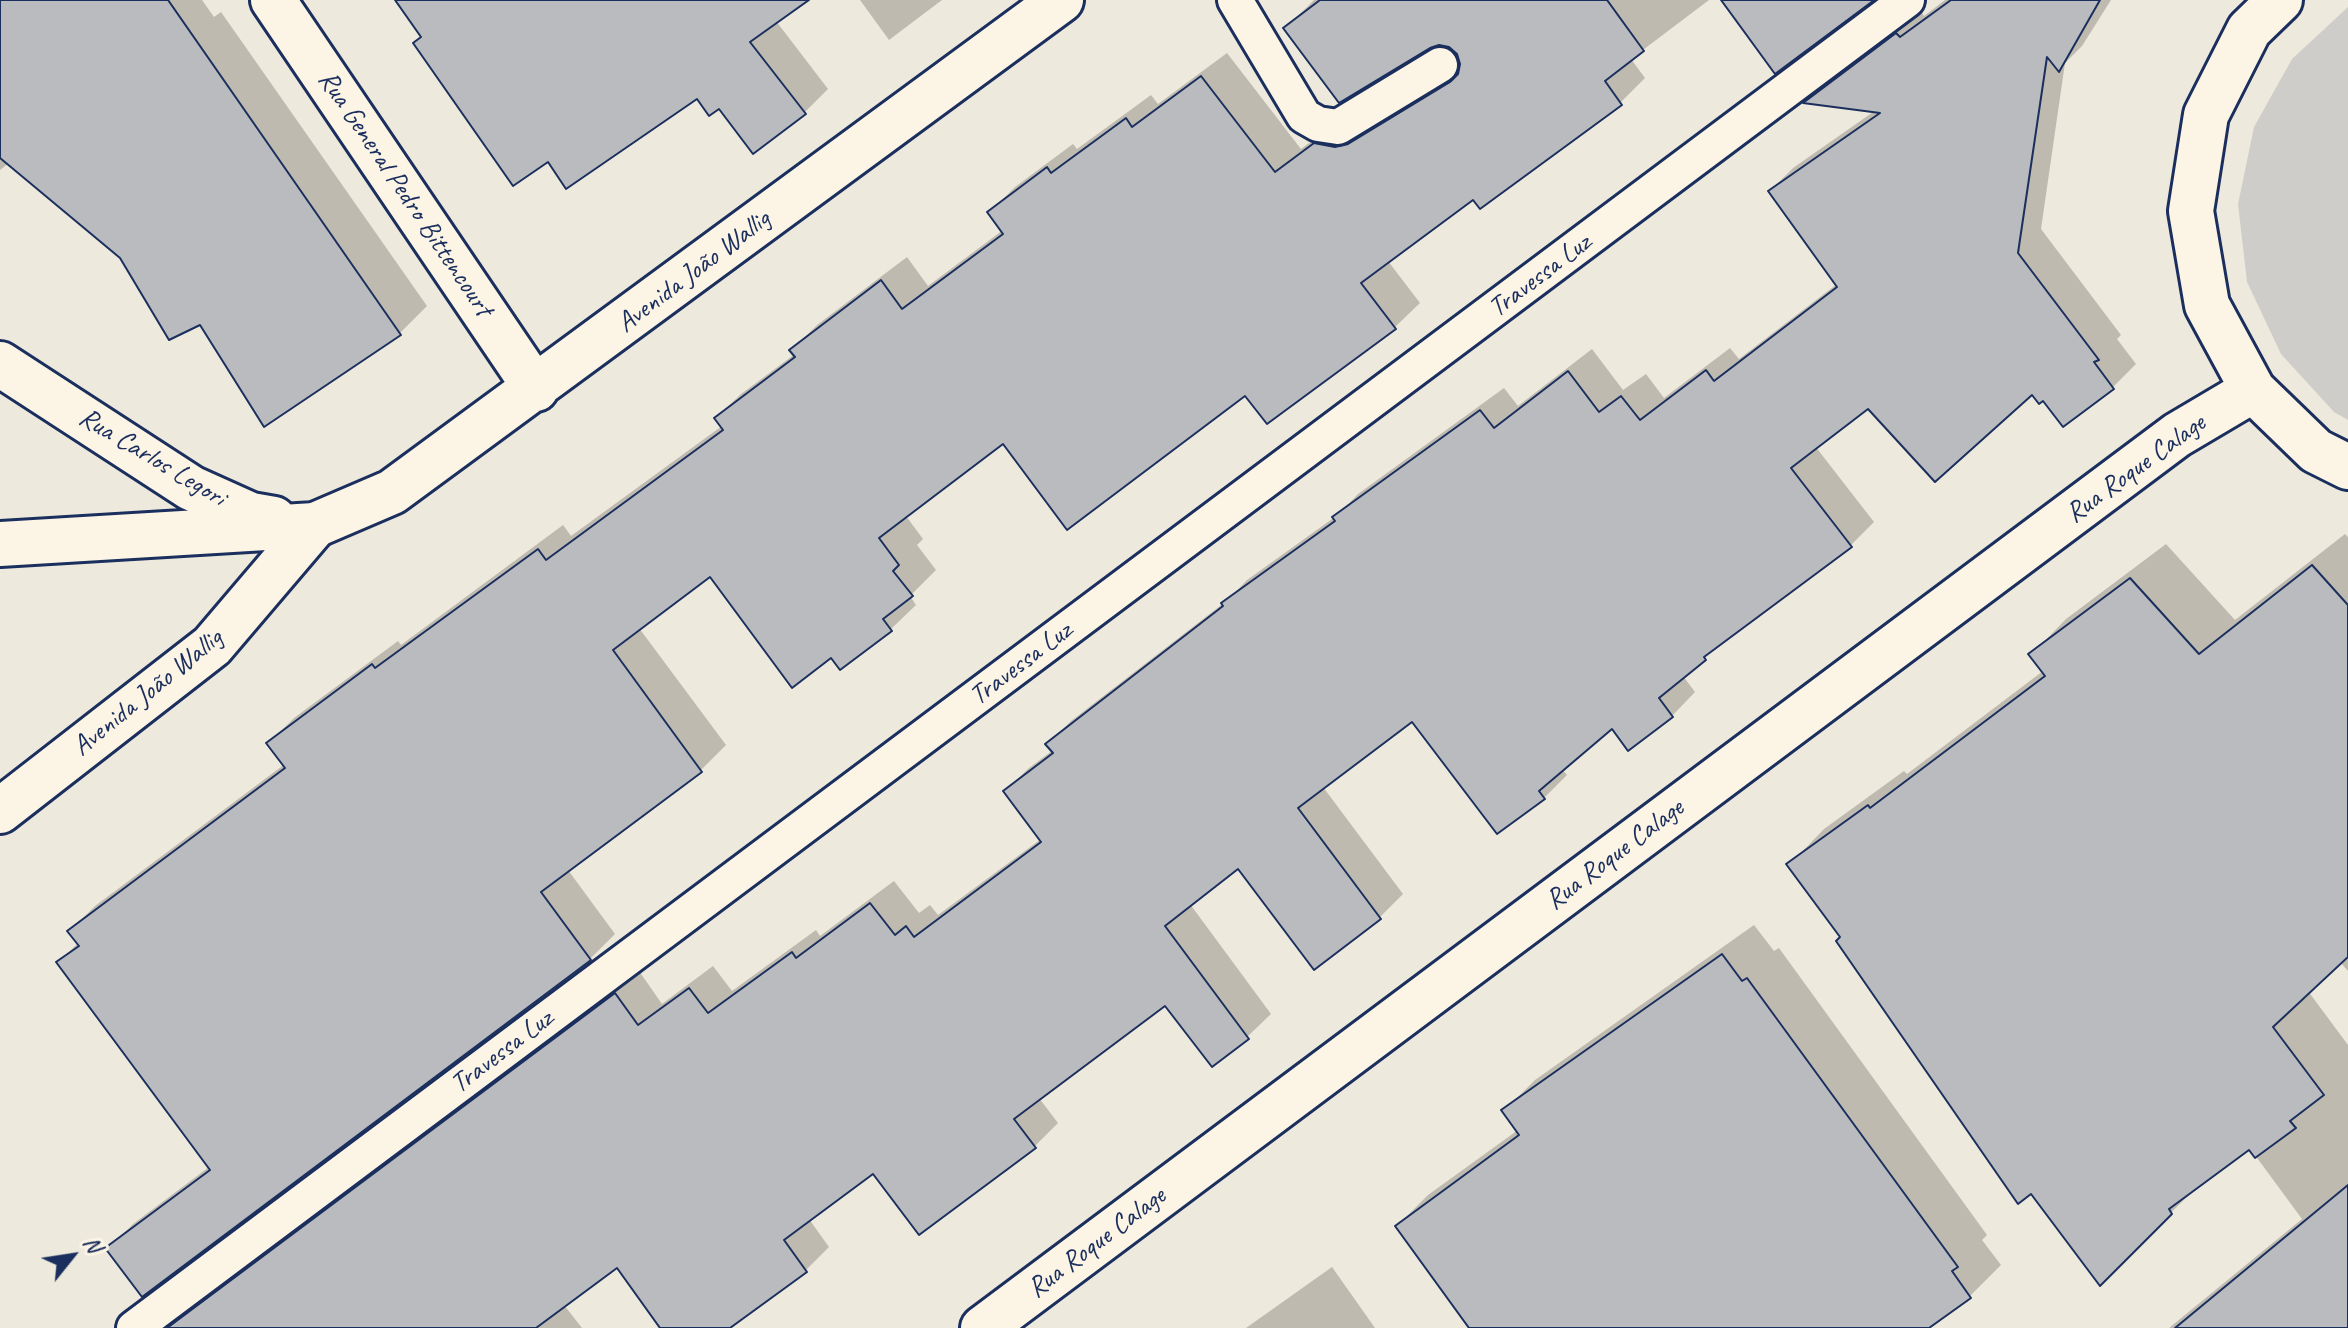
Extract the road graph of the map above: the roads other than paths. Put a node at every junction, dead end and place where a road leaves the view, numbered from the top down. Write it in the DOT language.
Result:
graph roads {
  1 [pos="273,0"];
  2 [pos="1061,0"];
  3 [pos="1235,0"];
  4 [pos="1907,0"];
  5 [pos="2280,0"];
  6 [pos="1440,65"];
  7 [pos="0,364"];
  8 [pos="536,389"];
  9 [pos="2253,390"];
  10 [pos="2348,467"];
  11 [pos="315,525"];
  12 [pos="0,544"];
  13 [pos="0,811"];
  14 [pos="134,1328"];
  15 [pos="983,1328"];
  1 -- 8 [label="street, Rua General Pedro Bittencourt"];
  2 -- 8 [label="street, Avenida João Wallig"];
  3 -- 6 [label="lane"];
  4 -- 14 [label="lane, Travessa Luz"];
  5 -- 9 [label="street"];
  7 -- 11 [label="street, Rua Carlos Legori"];
  8 -- 11 [label="street, Avenida João Wallig"];
  9 -- 10 [label="street"];
  9 -- 15 [label="street, Rua Roque Calage"];
  11 -- 12 [label="street, Avenida João Wallig"];
  11 -- 13 [label="street, Avenida João Wallig"];
}
